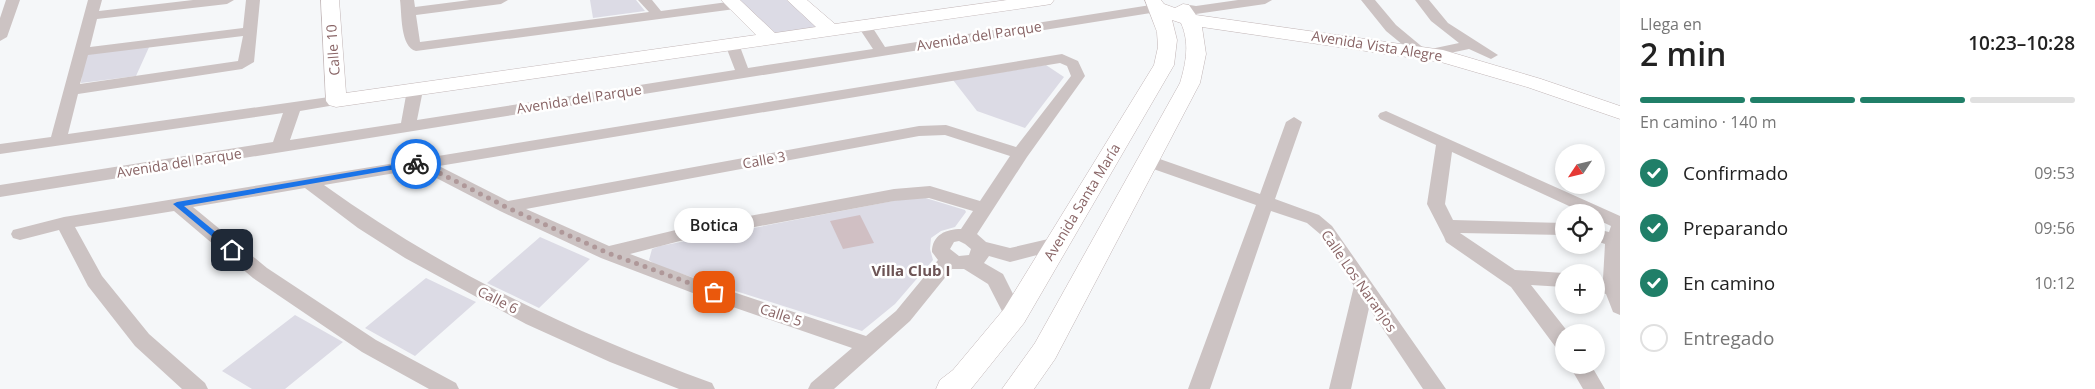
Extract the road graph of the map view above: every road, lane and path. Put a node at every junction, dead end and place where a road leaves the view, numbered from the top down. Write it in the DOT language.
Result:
graph roads {
  1 [pos="13,0"];
  2 [pos="95,0"];
  3 [pos="227,0"];
  4 [pos="253,0"];
  5 [pos="330,0"];
  6 [pos="501,0"];
  7 [pos="645,0"];
  8 [pos="796,0"];
  9 [pos="1037,0"];
  10 [pos="1265,0"];
  11 [pos="1368,0"];
  12 [pos="1422,0"];
  13 [pos="732,2"];
  14 [pos="407,6"];
  15 [pos="1172,7"];
  16 [pos="658,15"];
  17 [pos="91,16"];
  18 [pos="864,25"];
  19 [pos="830,30"];
  20 [pos="250,31"];
  21 [pos="0,37"];
  22 [pos="769,38"];
  23 [pos="732,44"];
  24 [pos="1471,44"];
  25 [pos="81,52"];
  26 [pos="882,52"];
  27 [pos="1425,52"];
  28 [pos="1491,55"];
  29 [pos="743,73"];
  30 [pos="72,90"];
  31 [pos="415,90"];
  32 [pos="336,101"];
  33 [pos="293,107"];
  34 [pos="1620,113"];
  35 [pos="1386,116"];
  36 [pos="1294,122"];
  37 [pos="408,126"];
  38 [pos="58,140"];
  39 [pos="1445,143"];
  40 [pos="280,147"];
  41 [pos="0,148"];
  42 [pos="1020,154"];
  43 [pos="1108,158"];
  44 [pos="420,163"];
  45 [pos="1146,165"];
  46 [pos="308,182"];
  47 [pos="0,191"];
  48 [pos="1265,202"];
  49 [pos="177,204"];
  50 [pos="506,207"];
  51 [pos="982,208"];
  52 [pos="64,223"];
  53 [pos="1447,226"];
  54 [pos="1555,228"];
  55 [pos="1619,232"];
  56 [pos="20,234"];
  57 [pos="1605,234"];
  58 [pos="973,241"];
  59 [pos="1057,243"];
  60 [pos="608,253"];
  61 [pos="1010,255"];
  62 [pos="958,262"];
  63 [pos="1512,277"];
  64 [pos="996,279"];
  65 [pos="1555,279"];
  66 [pos="1364,286"];
  67 [pos="1610,294"];
  68 [pos="1014,316"];
  69 [pos="1555,331"];
  70 [pos="869,345"];
  71 [pos="1585,374"];
  72 [pos="958,385"];
  73 [pos="196,389"];
  74 [pos="448,389"];
  75 [pos="704,389"];
  76 [pos="819,389"];
  77 [pos="1016,389"];
  78 [pos="1199,389"];
  79 [pos="1340,389"];
  80 [pos="1435,389"];
  81 [pos="1594,389"];
  1 -- 21 [label="street"];
  2 -- 17 [label="street"];
  3 -- 17 [label="street"];
  4 -- 20 [label="street"];
  5 -- 32 [label="street, Calle 10"];
  6 -- 14 [label="street"];
  7 -- 16 [label="street"];
  8 -- 19 [label="street"];
  9 -- 18 [label="street, Avenida del Parque"];
  10 -- 15 [label="street, Avenida del Parque"];
  11 -- 27 [label="street"];
  12 -- 24 [label="street"];
  13 -- 16 [label="street"];
  13 -- 22 [label="street"];
  14 -- 16 [label="street"];
  15 -- 26 [label="street, Avenida del Parque"];
  15 -- 27 [label="street, Avenida Vista Alegre"];
  15 -- 43 [label="street, Avenida Santa María"];
  15 -- 45 [label="street"];
  17 -- 25 [label="street"];
  18 -- 19 [label="street, Avenida del Parque"];
  18 -- 26 [label="street"];
  19 -- 22 [label="street, Avenida del Parque"];
  20 -- 25 [label="street"];
  20 -- 30 [label="street"];
  22 -- 23 [label="street, Avenida del Parque"];
  23 -- 29 [label="street"];
  23 -- 31 [label="street, Avenida del Parque"];
  24 -- 27 [label="street"];
  24 -- 28 [label="street"];
  25 -- 30 [label="street"];
  26 -- 29 [label="street, Avenida del Parque"];
  27 -- 34 [label="street, Avenida Vista Alegre"];
  29 -- 37 [label="street, Avenida del Parque"];
  30 -- 38 [label="street"];
  31 -- 32 [label="street, Avenida del Parque"];
  31 -- 37 [label="street"];
  32 -- 33 [label="street, Avenida del Parque"];
  33 -- 38 [label="street, Avenida del Parque"];
  33 -- 40 [label="street"];
  35 -- 39 [label="street"];
  36 -- 48 [label="street"];
  37 -- 40 [label="street, Avenida del Parque"];
  38 -- 41 [label="street, Avenida del Parque"];
  39 -- 53 [label="street"];
  39 -- 55 [label="street"];
  40 -- 47 [label="street, Avenida del Parque"];
  42 -- 44 [label="street"];
  42 -- 50 [label="street, Calle 3"];
  42 -- 51 [label="street"];
  43 -- 45 [label="street"];
  43 -- 59 [label="street, Avenida Santa María"];
  44 -- 46 [label="street"];
  44 -- 50 [label="street, Calle 5"];
  45 -- 48 [label="street, Calle Los Naranjos"];
  45 -- 77 [label="street"];
  46 -- 49 [label="street"];
  46 -- 75 [label="street, Calle 6"];
  48 -- 66 [label="street, Calle Los Naranjos"];
  48 -- 78 [label="street"];
  49 -- 52 [label="street"];
  49 -- 74 [label="street"];
  50 -- 60 [label="street, Calle 5"];
  51 -- 58 [label="street"];
  51 -- 60 [label="street"];
  52 -- 56 [label="street"];
  52 -- 73 [label="street"];
  53 -- 54 [label="street"];
  53 -- 63 [label="street"];
  55 -- 57 [label="street"];
  55 -- 67 [label="street"];
  58 -- 61 [label="street"];
  58 -- 62 [label="street"];
  58 -- 62 [label="street"];
  59 -- 61 [label="street"];
  59 -- 68 [label="street, Avenida Santa María"];
  60 -- 70 [label="street, Calle 5"];
  61 -- 64 [label="street"];
  62 -- 64 [label="street"];
  62 -- 70 [label="street"];
  63 -- 65 [label="street"];
  63 -- 69 [label="street"];
  64 -- 68 [label="street"];
  66 -- 79 [label="street"];
  66 -- 80 [label="street, Calle Los Naranjos"];
  68 -- 72 [label="street, Avenida Santa María"];
  70 -- 76 [label="street"];
  71 -- 81 [label="street"];
}
